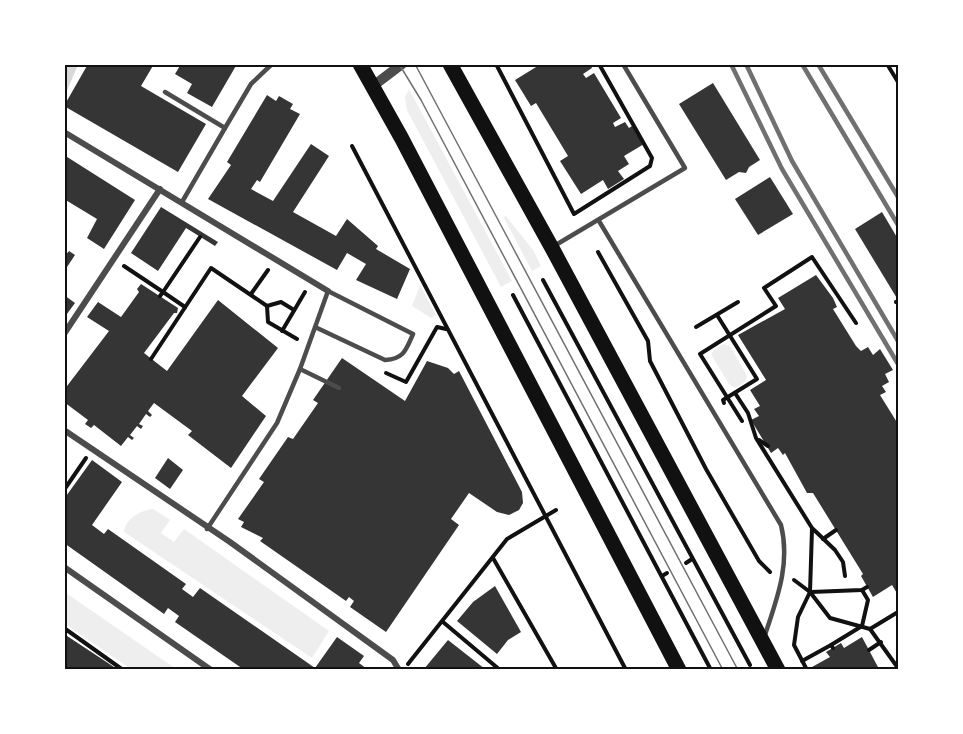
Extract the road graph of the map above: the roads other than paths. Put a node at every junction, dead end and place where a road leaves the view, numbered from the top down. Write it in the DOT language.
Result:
graph roads {
  1 [pos="272,64"];
  2 [pos="360,64"];
  3 [pos="402,64"];
  4 [pos="450,64"];
  5 [pos="622,64"];
  6 [pos="373,86"];
  7 [pos="165,92"];
  8 [pos="225,128"];
  9 [pos="64,132"];
  10 [pos="160,189"];
  11 [pos="182,202"];
  12 [pos="599,221"];
  13 [pos="552,248"];
  14 [pos="328,291"];
  15 [pos="315,327"];
  16 [pos="64,334"];
  17 [pos="300,369"];
  18 [pos="339,388"];
  19 [pos="64,430"];
  20 [pos="207,529"];
  21 [pos="66,570"];
  22 [pos="763,641"];
  23 [pos="672,662"];
  24 [pos="211,669"];
  25 [pos="399,669"];
  26 [pos="679,669"];
  27 [pos="778,669"];
  1 -- 8 [label="lane"];
  2 -- 6 [label="main road"];
  3 -- 6 [label="street"];
  4 -- 13 [label="main road"];
  5 -- 12 [label="lane"];
  6 -- 23 [label="main road"];
  7 -- 8 [label="lane"];
  8 -- 11 [label="lane"];
  9 -- 10 [label="street"];
  10 -- 11 [label="street"];
  10 -- 16 [label="street"];
  11 -- 14 [label="street"];
  12 -- 13 [label="lane"];
  12 -- 22 [label="lane"];
  13 -- 22 [label="main road"];
  14 -- 15 [label="lane"];
  14 -- 15 [label="lane"];
  15 -- 17 [label="lane"];
  17 -- 18 [label="lane"];
  17 -- 20 [label="lane"];
  19 -- 20 [label="street"];
  20 -- 25 [label="street"];
  21 -- 24 [label="street"];
  22 -- 27 [label="main road"];
  23 -- 26 [label="main road"];
}
